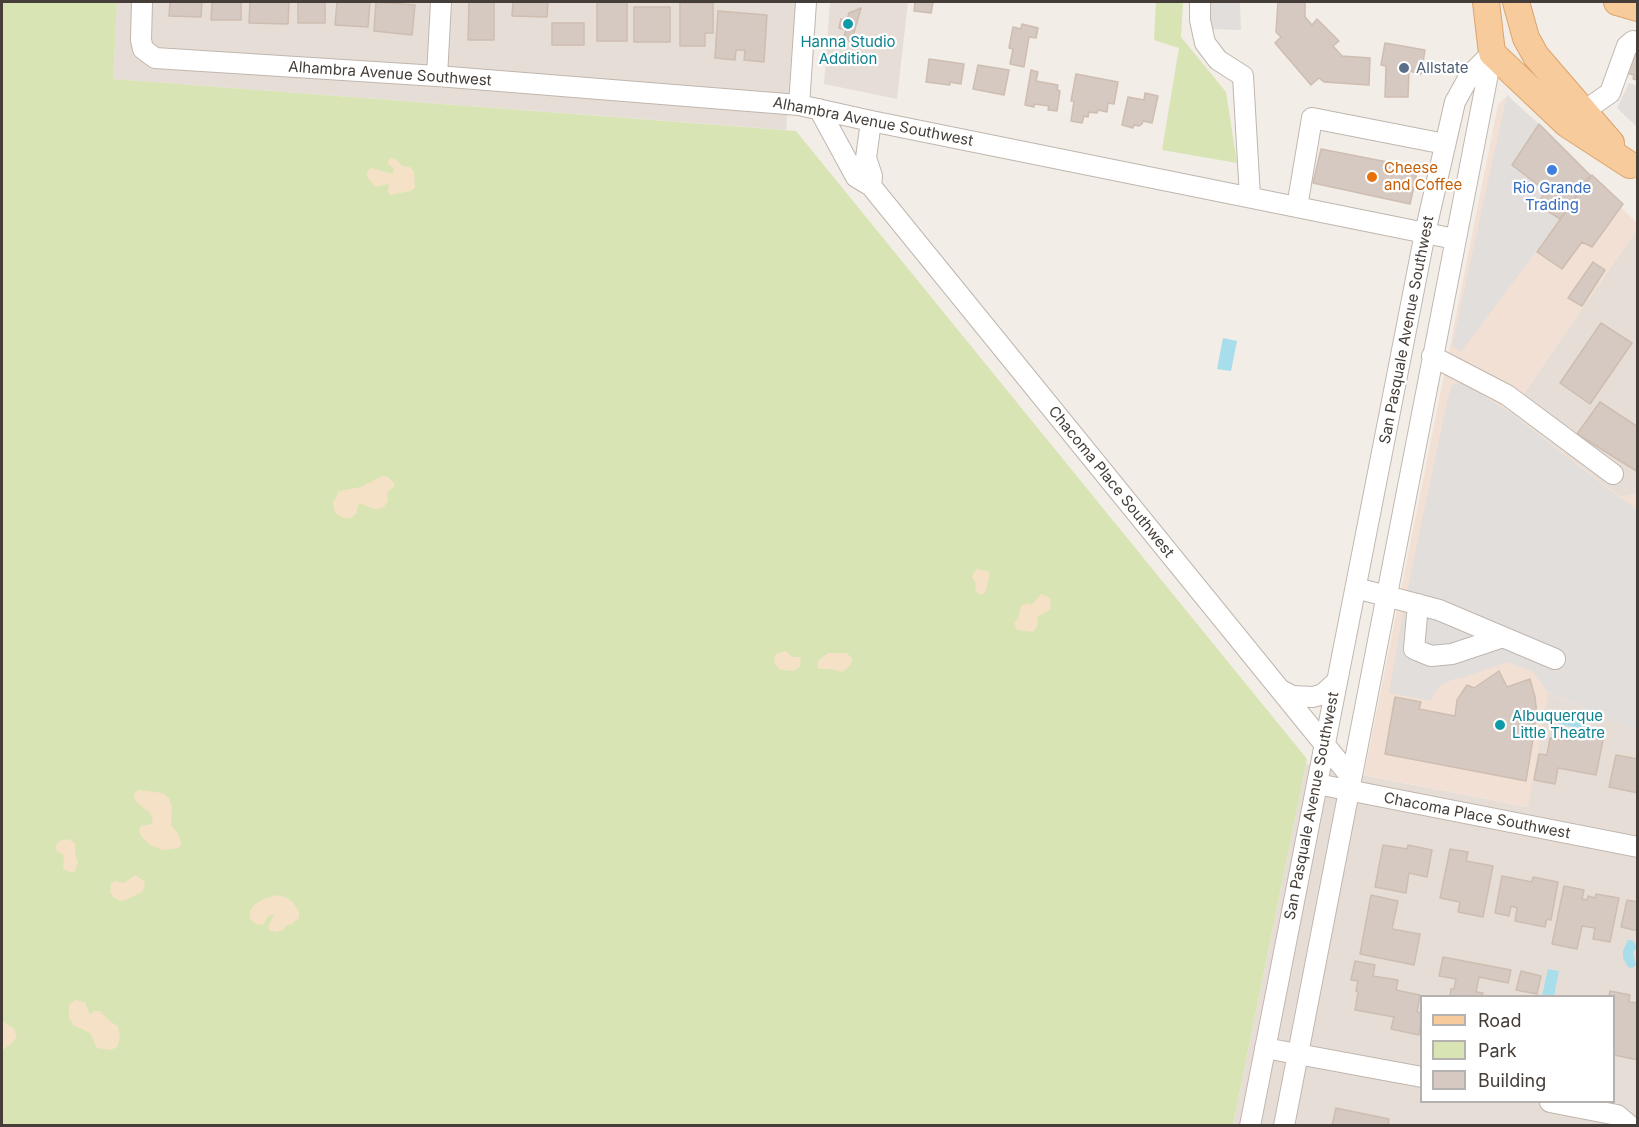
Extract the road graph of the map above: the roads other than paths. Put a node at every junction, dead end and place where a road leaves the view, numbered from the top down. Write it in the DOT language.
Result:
graph roads {
  1 [pos="142,2"];
  2 [pos="441,2"];
  3 [pos="806,2"];
  4 [pos="1200,2"];
  5 [pos="1486,2"];
  6 [pos="1516,2"];
  7 [pos="1617,2"];
  8 [pos="1638,8"];
  9 [pos="1638,43"];
  10 [pos="1492,53"];
  11 [pos="437,76"];
  12 [pos="799,105"];
  13 [pos="819,109"];
  14 [pos="1584,111"];
  15 [pos="871,121"];
  16 [pos="1445,144"];
  17 [pos="1634,169"];
  18 [pos="871,186"];
  19 [pos="1250,197"];
  20 [pos="1297,207"];
  21 [pos="1425,233"];
  22 [pos="1455,239"];
  23 [pos="1432,356"];
  24 [pos="1613,474"];
  25 [pos="1356,588"];
  26 [pos="1386,596"];
  27 [pos="1418,604"];
  28 [pos="1503,637"];
  29 [pos="1556,659"];
  30 [pos="1337,681"];
  31 [pos="1279,689"];
  32 [pos="1325,744"];
  33 [pos="1317,784"];
  34 [pos="1350,784"];
  35 [pos="1638,847"];
  36 [pos="1265,1048"];
  37 [pos="1298,1054"];
  38 [pos="1420,1077"];
  39 [pos="1560,1103"];
  40 [pos="1250,1125"];
  41 [pos="1284,1125"];
  42 [pos="1630,1125"];
  1 -- 11 [label="street, Alhambra Avenue Southwest"];
  2 -- 11 [label="street"];
  3 -- 12 [label="street"];
  4 -- 19 [label="street"];
  5 -- 10 [label="main road"];
  6 -- 14 [label="main road"];
  7 -- 8 [label="main road"];
  9 -- 14 [label="street"];
  10 -- 16 [label="street, San Pasquale Avenue Southwest"];
  10 -- 17 [label="main road"];
  10 -- 22 [label="street, San Pasquale Avenue Southwest"];
  11 -- 12 [label="street, Alhambra Avenue Southwest"];
  12 -- 13 [label="street, Alhambra Avenue Southwest"];
  13 -- 15 [label="street, Alhambra Avenue Southwest"];
  13 -- 18 [label="street, Chacoma Place Southwest"];
  14 -- 17 [label="main road"];
  15 -- 18 [label="street, Chacoma Place Southwest"];
  15 -- 19 [label="street, Alhambra Avenue Southwest"];
  16 -- 20 [label="street"];
  16 -- 21 [label="street, San Pasquale Avenue Southwest"];
  18 -- 31 [label="street, Chacoma Place Southwest"];
  19 -- 20 [label="street, Alhambra Avenue Southwest"];
  20 -- 21 [label="street, Alhambra Avenue Southwest"];
  21 -- 22 [label="street, Alhambra Avenue Southwest"];
  21 -- 25 [label="street, San Pasquale Avenue Southwest"];
  22 -- 23 [label="street, San Pasquale Avenue Southwest"];
  23 -- 24 [label="street"];
  23 -- 26 [label="street, San Pasquale Avenue Southwest"];
  25 -- 26 [label="street"];
  25 -- 30 [label="street, San Pasquale Avenue Southwest"];
  26 -- 27 [label="street"];
  26 -- 34 [label="street, San Pasquale Avenue Southwest"];
  27 -- 28 [label="street"];
  27 -- 28 [label="street"];
  28 -- 29 [label="street"];
  30 -- 31 [label="street"];
  30 -- 32 [label="street, San Pasquale Avenue Southwest"];
  31 -- 32 [label="street, Chacoma Place Southwest"];
  32 -- 33 [label="street, San Pasquale Avenue Southwest"];
  32 -- 34 [label="street, Chacoma Place Southwest"];
  33 -- 34 [label="street, Chacoma Place Southwest"];
  33 -- 36 [label="street, San Pasquale Avenue Southwest"];
  34 -- 35 [label="street, Chacoma Place Southwest"];
  34 -- 37 [label="street, San Pasquale Avenue Southwest"];
  36 -- 37 [label="street"];
  36 -- 40 [label="street, San Pasquale Avenue Southwest"];
  37 -- 38 [label="street"];
  37 -- 41 [label="street, San Pasquale Avenue Southwest"];
  39 -- 42 [label="street"];
}
